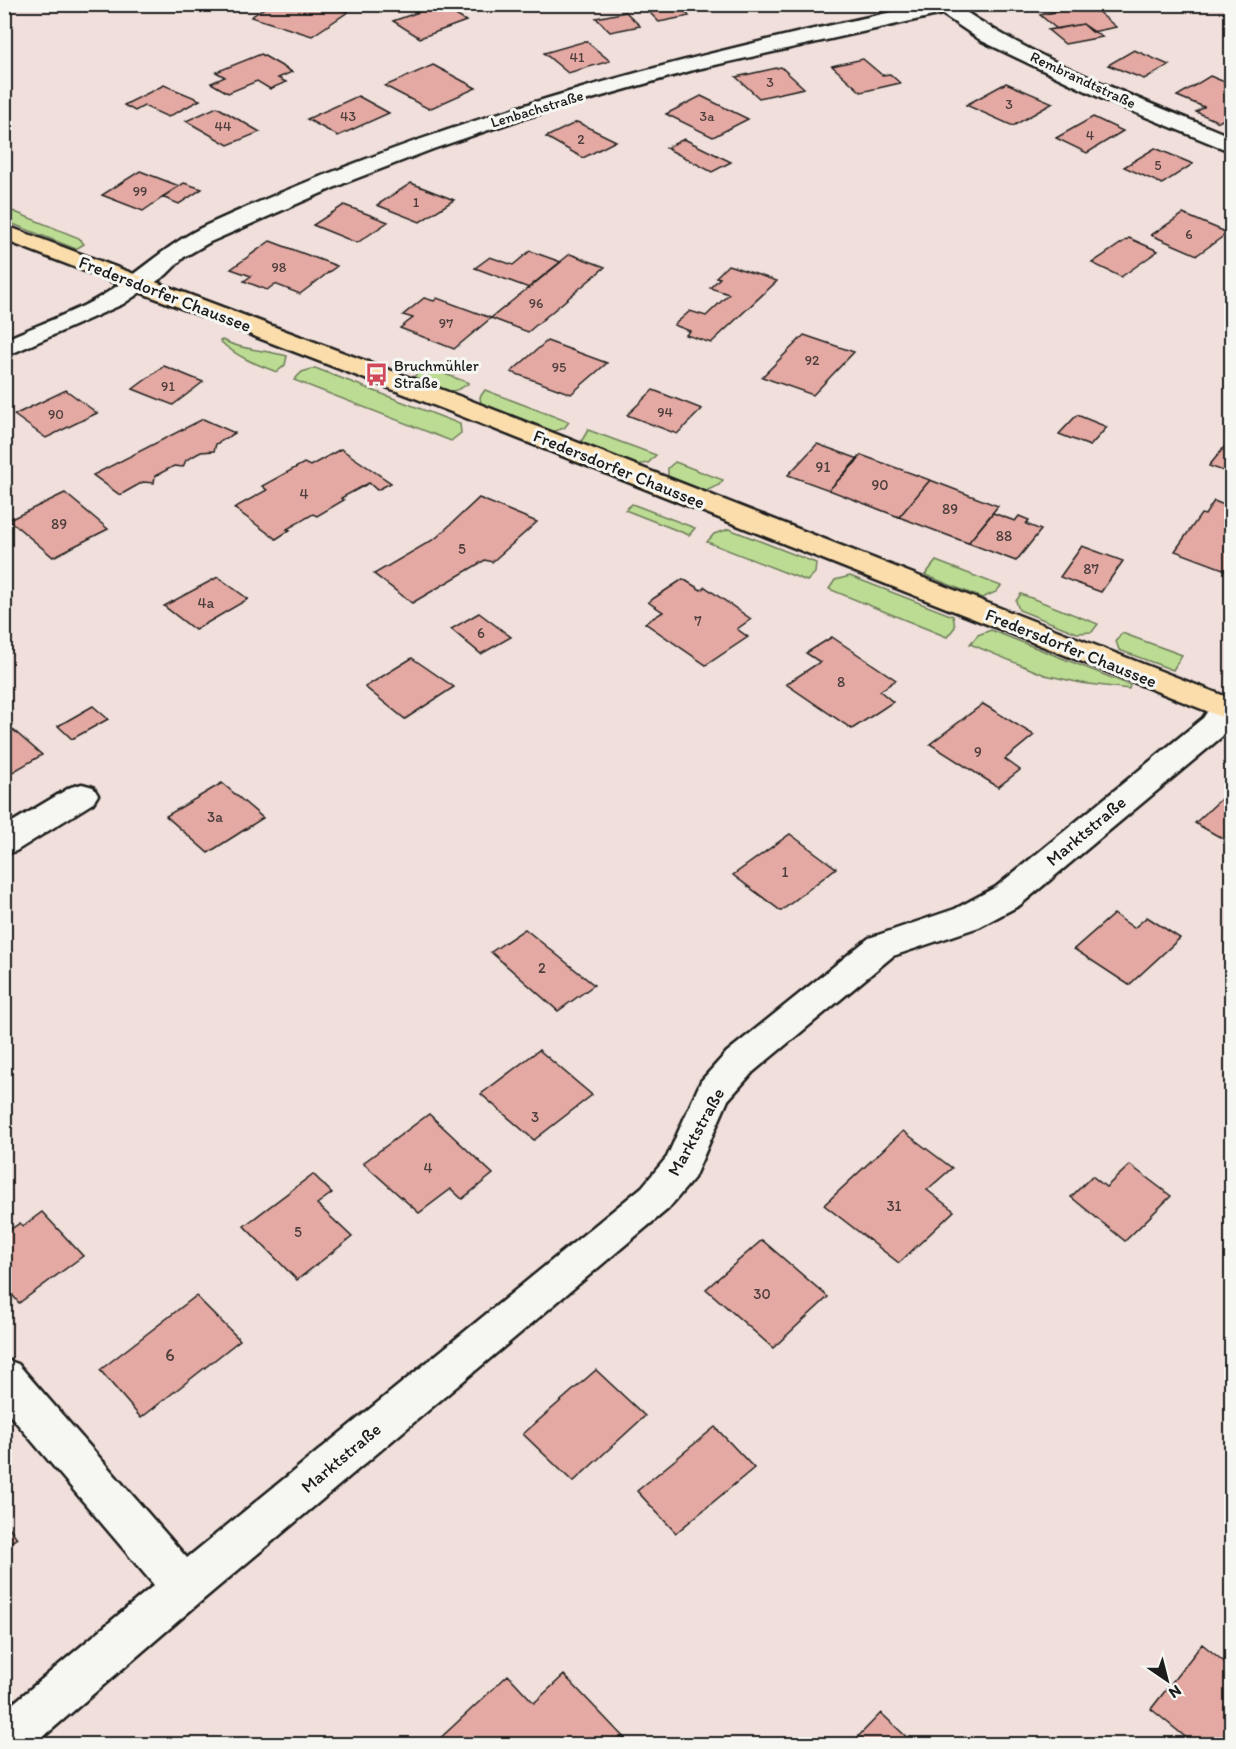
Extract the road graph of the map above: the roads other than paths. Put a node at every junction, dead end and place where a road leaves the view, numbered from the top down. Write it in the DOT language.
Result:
graph roads {
  1 [pos="950,6"];
  2 [pos="1232,145"];
  3 [pos="4,232"];
  4 [pos="137,284"];
  5 [pos="4,350"];
  6 [pos="1228,710"];
  7 [pos="82,795"];
  8 [pos="4,843"];
  9 [pos="4,1377"];
  10 [pos="184,1588"];
  11 [pos="4,1741"];
  1 -- 2 [label="street, Rembrandtstraße"];
  1 -- 4 [label="street, Lenbachstraße"];
  3 -- 4 [label="main road, Fredersdorfer Chaussee"];
  4 -- 5 [label="street"];
  4 -- 6 [label="main road, Fredersdorfer Chaussee"];
  6 -- 10 [label="street, Marktstraße"];
  7 -- 8 [label="street"];
  9 -- 10 [label="street"];
  10 -- 11 [label="street, Marktstraße"];
}
